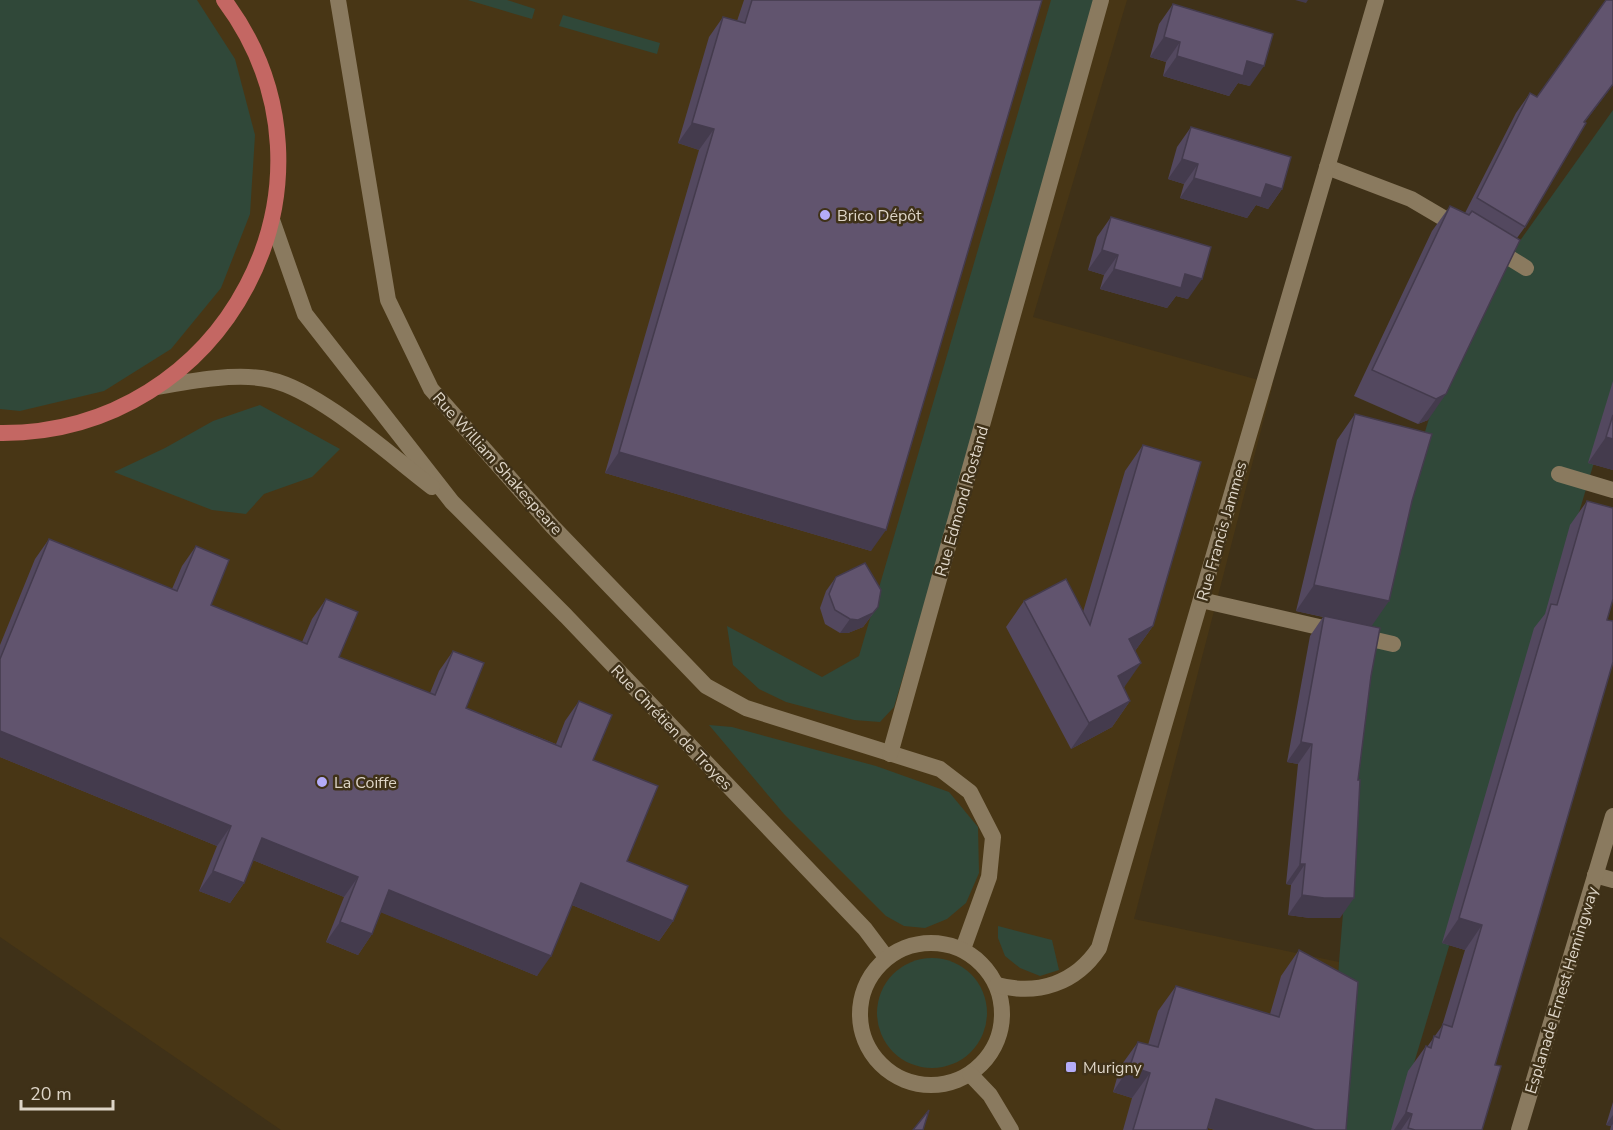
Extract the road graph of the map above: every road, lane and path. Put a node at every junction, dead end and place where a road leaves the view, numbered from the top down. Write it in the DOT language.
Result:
graph roads {
  1 [pos="224,0"];
  2 [pos="338,0"];
  3 [pos="1101,0"];
  4 [pos="1376,0"];
  5 [pos="1327,167"];
  6 [pos="272,220"];
  7 [pos="1526,268"];
  8 [pos="157,387"];
  9 [pos="0,433"];
  10 [pos="1559,474"];
  11 [pos="1613,490"];
  12 [pos="452,502"];
  13 [pos="1201,600"];
  14 [pos="1393,644"];
  15 [pos="890,754"];
  16 [pos="1613,816"];
  17 [pos="1595,875"];
  18 [pos="1613,880"];
  19 [pos="963,949"];
  20 [pos="886,957"];
  21 [pos="997,985"];
  22 [pos="969,1074"];
  23 [pos="1011,1130"];
  24 [pos="1519,1130"];
  1 -- 6 [label="main road"];
  2 -- 15 [label="street, Rue William Shakespeare"];
  3 -- 15 [label="street, Rue Edmond Rostand"];
  4 -- 5 [label="street, Rue Francis Jammes"];
  5 -- 7 [label="street"];
  5 -- 13 [label="street, Rue Francis Jammes"];
  6 -- 8 [label="main road"];
  6 -- 12 [label="street, Rue Chrétien de Troyes"];
  8 -- 9 [label="main road"];
  8 -- 12 [label="street, Rue Chrétien de Troyes"];
  10 -- 11 [label="street"];
  12 -- 20 [label="street, Rue Chrétien de Troyes"];
  13 -- 14 [label="street"];
  13 -- 21 [label="street, Rue Francis Jammes"];
  15 -- 19 [label="street"];
  16 -- 17 [label="street, Esplanade Ernest Hemingway"];
  17 -- 18 [label="street"];
  17 -- 24 [label="street, Esplanade Ernest Hemingway"];
  19 -- 20 [label="street"];
  19 -- 21 [label="street"];
  20 -- 22 [label="street"];
  21 -- 22 [label="street"];
  22 -- 23 [label="street"];
}
